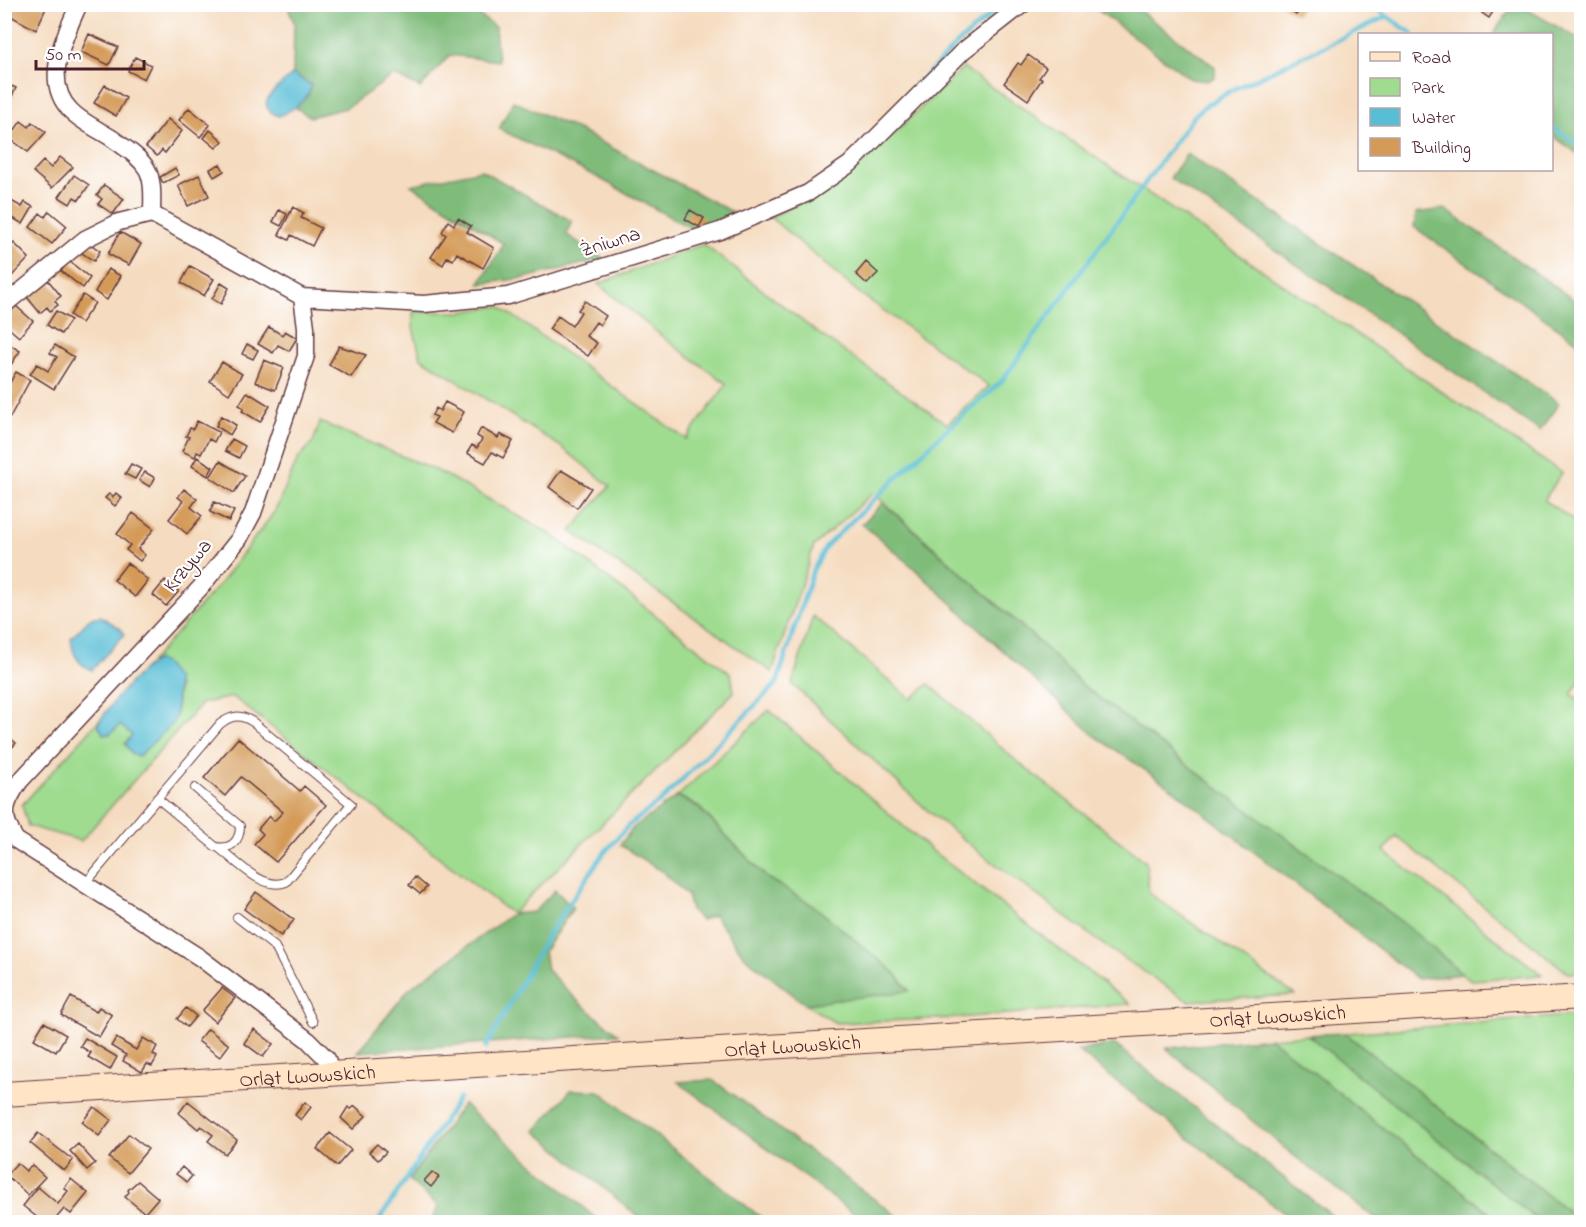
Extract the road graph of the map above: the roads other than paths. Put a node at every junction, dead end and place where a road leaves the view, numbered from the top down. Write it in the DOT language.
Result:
graph roads {
  1 [pos="79,4"];
  2 [pos="1023,4"];
  3 [pos="152,214"];
  4 [pos="302,297"];
  5 [pos="4,305"];
  6 [pos="195,789"];
  7 [pos="157,798"];
  8 [pos="219,848"];
  9 [pos="85,885"];
  10 [pos="237,917"];
  11 [pos="1581,997"];
  12 [pos="313,1022"];
  13 [pos="332,1076"];
  14 [pos="4,1094"];
  1 -- 3 [label="street"];
  2 -- 4 [label="street, Żniwna"];
  3 -- 4 [label="street, Żniwna"];
  3 -- 5 [label="street"];
  4 -- 9 [label="street, Krzywa"];
  6 -- 8 [label="lane"];
  7 -- 8 [label="lane"];
  7 -- 8 [label="lane"];
  7 -- 9 [label="lane"];
  9 -- 13 [label="street, Krzywa"];
  10 -- 12 [label="lane"];
  11 -- 13 [label="street, Orląt Lwowskich"];
  13 -- 14 [label="street, Orląt Lwowskich"];
}
